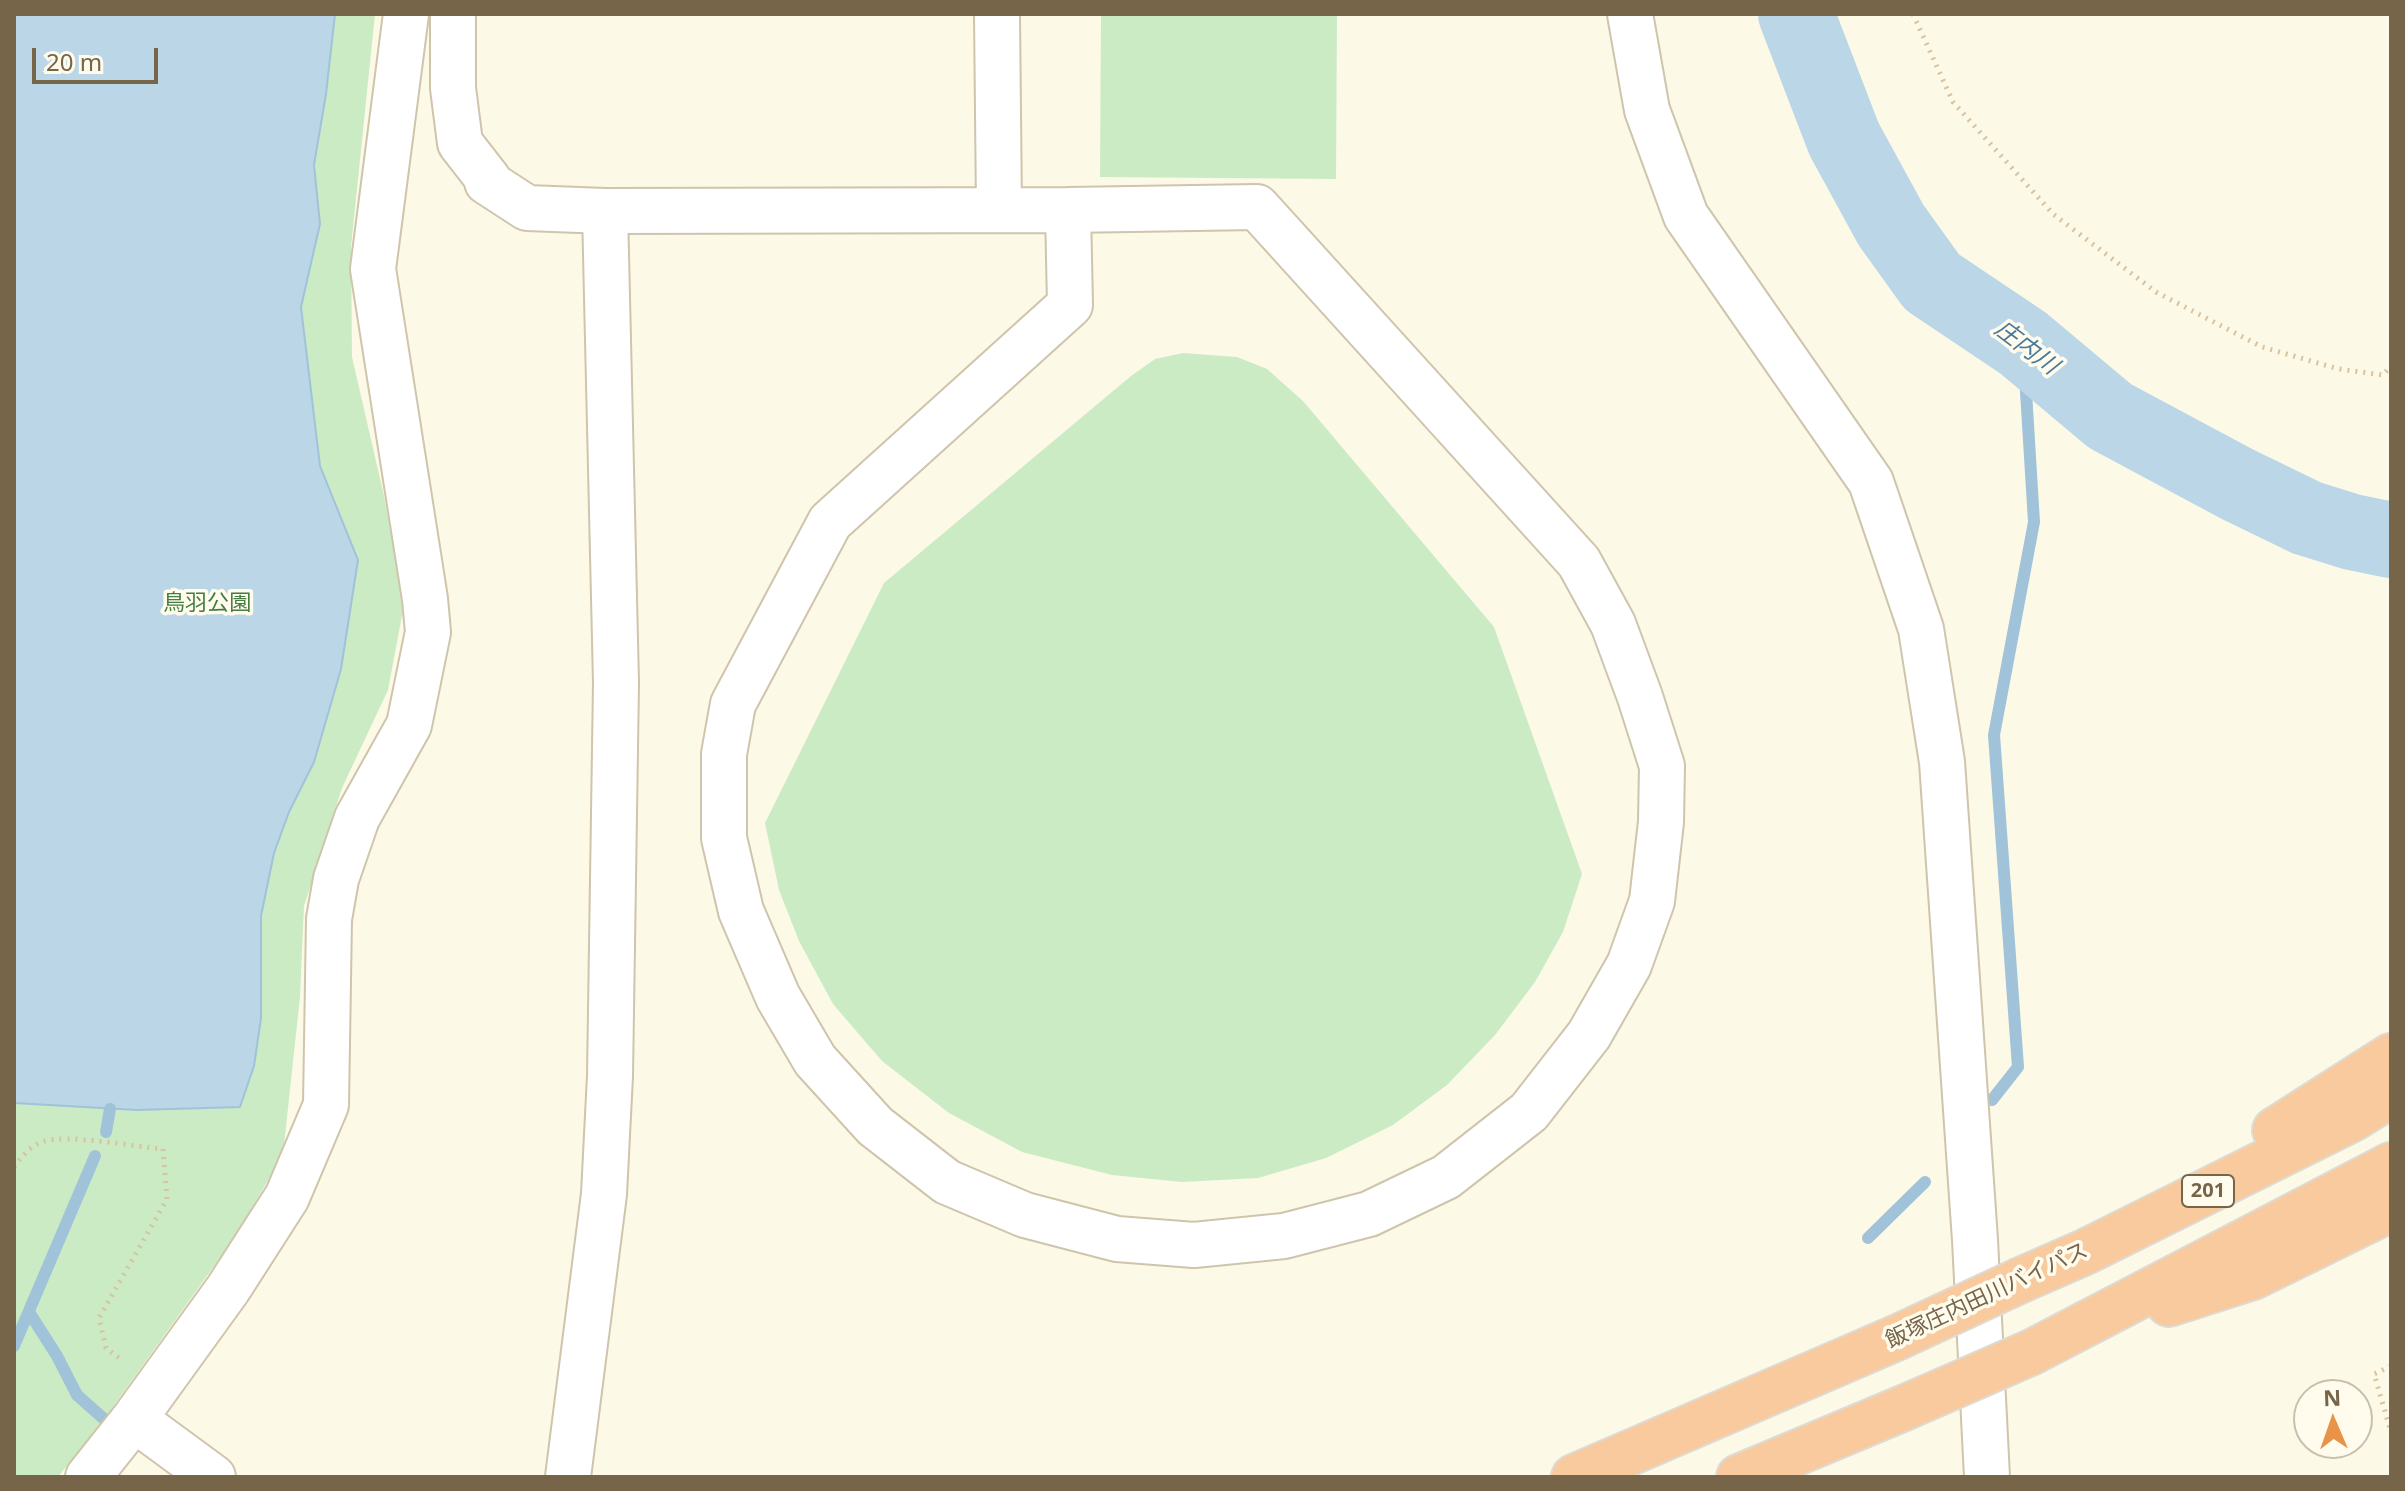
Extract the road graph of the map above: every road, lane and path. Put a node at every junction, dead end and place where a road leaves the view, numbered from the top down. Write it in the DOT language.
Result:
graph roads {
  1 [pos="406,14"];
  2 [pos="453,14"];
  3 [pos="997,14"];
  4 [pos="1630,14"];
  5 [pos="1913,14"];
  6 [pos="999,210"];
  7 [pos="1068,210"];
  8 [pos="605,211"];
  9 [pos="2391,366"];
  10 [pos="2383,375"];
  11 [pos="2391,376"];
  12 [pos="2391,1056"];
  13 [pos="2391,1095"];
  14 [pos="2391,1165"];
  15 [pos="14,1167"];
  16 [pos="2391,1209"];
  17 [pos="2085,1252"];
  18 [pos="2046,1345"];
  19 [pos="2391,1366"];
  20 [pos="146,1403"];
  21 [pos="578,1418"];
  22 [pos="2391,1432"];
  23 [pos="88,1477"];
  24 [pos="213,1477"];
  25 [pos="568,1477"];
  26 [pos="592,1477"];
  27 [pos="1574,1477"];
  28 [pos="1739,1477"];
  29 [pos="1987,1477"];
  1 -- 20 [label="street"];
  2 -- 8 [label="street"];
  3 -- 6 [label="street"];
  4 -- 29 [label="street"];
  5 -- 10 [label="path"];
  6 -- 7 [label="street"];
  6 -- 8 [label="street"];
  7 -- 7 [label="street"];
  8 -- 21 [label="street"];
  9 -- 10 [label="path"];
  10 -- 11 [label="path"];
  12 -- 17 [label="highway"];
  13 -- 17 [label="highway, 飯塚庄内田川バイパス / 201"];
  14 -- 18 [label="highway"];
  15 -- 20 [label="path"];
  16 -- 18 [label="highway"];
  17 -- 27 [label="highway, 飯塚庄内田川バイパス / 201, bridge"];
  18 -- 28 [label="highway, bridge"];
  19 -- 22 [label="path"];
  20 -- 23 [label="street"];
  20 -- 24 [label="street"];
  21 -- 25 [label="street"];
  21 -- 26 [label="street"];
}
